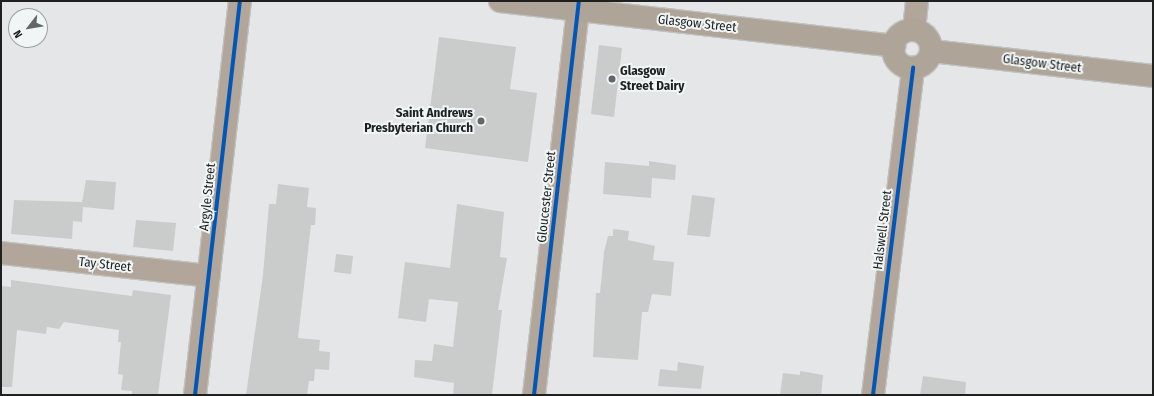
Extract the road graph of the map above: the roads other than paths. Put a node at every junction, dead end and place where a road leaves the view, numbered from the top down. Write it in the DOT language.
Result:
graph roads {
  1 [pos="240,1"];
  2 [pos="500,1"];
  3 [pos="917,1"];
  4 [pos="578,6"];
  5 [pos="914,30"];
  6 [pos="894,46"];
  7 [pos="931,51"];
  8 [pos="913,68"];
  9 [pos="1153,76"];
  10 [pos="1,253"];
  11 [pos="209,276"];
  12 [pos="195,395"];
  13 [pos="534,395"];
  14 [pos="873,395"];
  1 -- 11 [label="street, Argyle Street"];
  2 -- 4 [label="main road, Glasgow Street"];
  3 -- 5 [label="street"];
  4 -- 6 [label="main road, Glasgow Street"];
  4 -- 13 [label="street, Gloucester Street"];
  5 -- 6 [label="main road"];
  5 -- 7 [label="main road"];
  6 -- 8 [label="main road"];
  7 -- 8 [label="main road"];
  7 -- 9 [label="main road, Glasgow Street"];
  8 -- 14 [label="street, Halswell Street"];
  10 -- 11 [label="street, Tay Street"];
  11 -- 12 [label="street, Argyle Street"];
}
